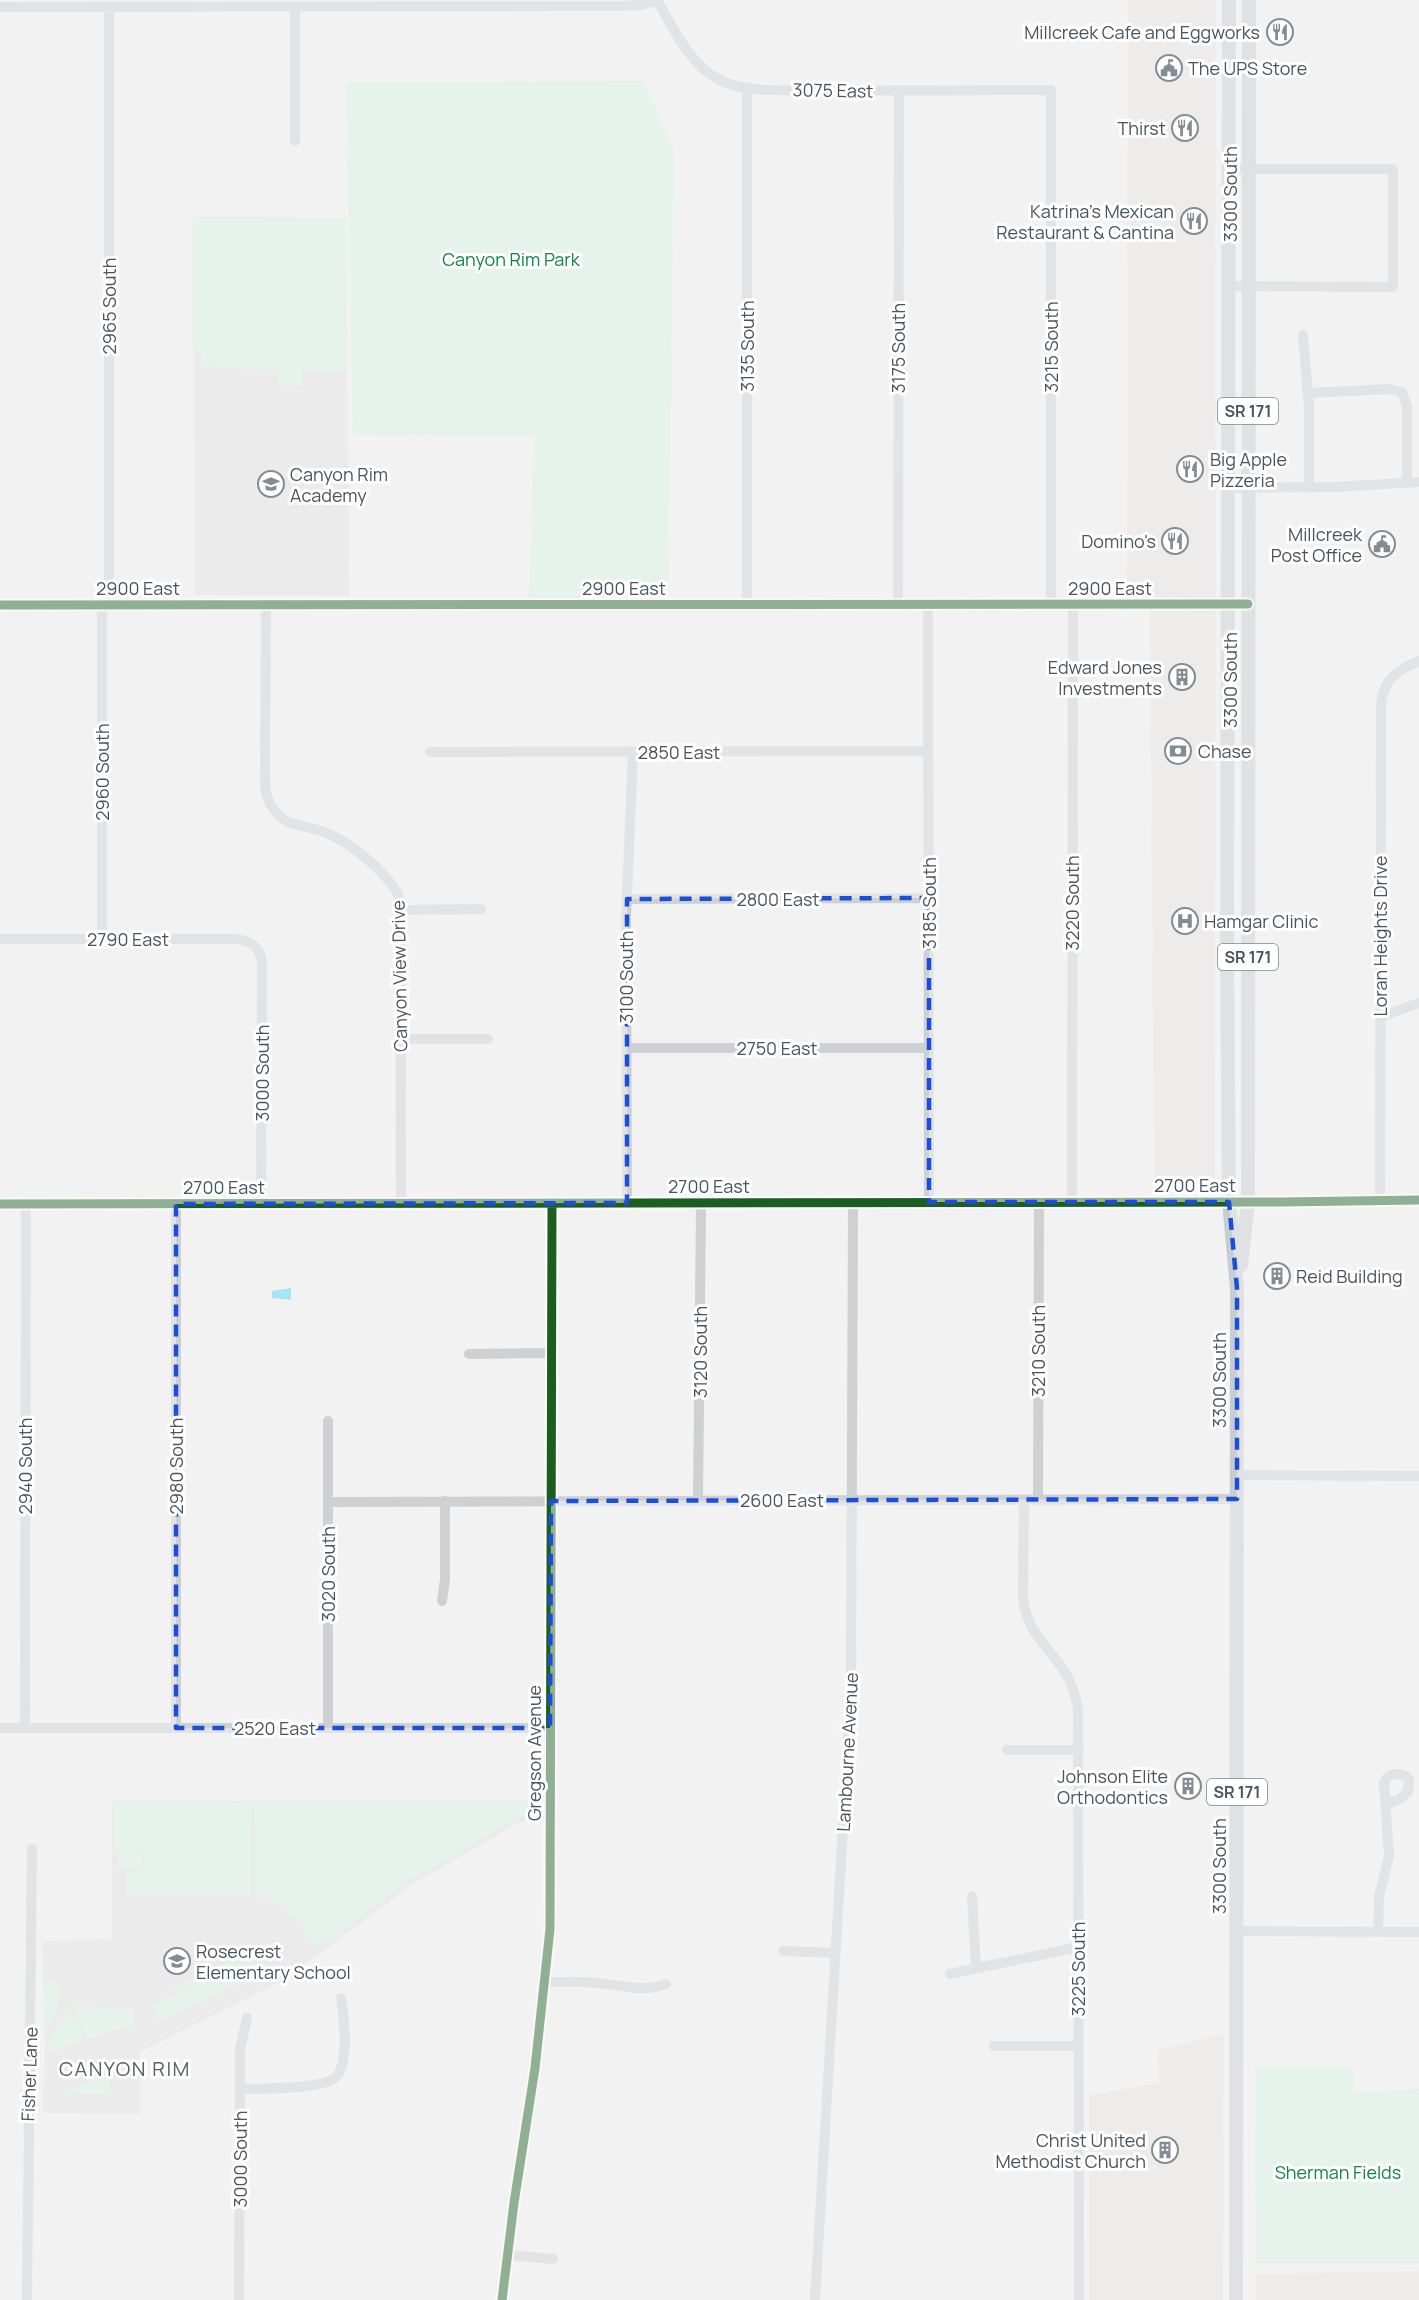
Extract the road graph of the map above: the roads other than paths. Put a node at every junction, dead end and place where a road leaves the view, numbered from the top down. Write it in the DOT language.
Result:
graph roads {
  1 [pos="657,0"];
  2 [pos="1229,0"];
  3 [pos="1249,0"];
  4 [pos="380,3"];
  5 [pos="0,7"];
  6 [pos="109,7"];
  7 [pos="295,7"];
  8 [pos="747,88"];
  9 [pos="1051,90"];
  10 [pos="899,91"];
  11 [pos="295,141"];
  12 [pos="1228,169"];
  13 [pos="1248,169"];
  14 [pos="1229,286"];
  15 [pos="1249,286"];
  16 [pos="1303,334"];
  17 [pos="1308,393"];
  18 [pos="1407,482"];
  19 [pos="1419,482"];
  20 [pos="1228,488"];
  21 [pos="1309,488"];
  22 [pos="1248,489"];
  23 [pos="747,604"];
  24 [pos="898,604"];
  25 [pos="928,604"];
  26 [pos="1051,604"];
  27 [pos="1073,604"];
  28 [pos="1227,604"];
  29 [pos="1248,604"];
  30 [pos="0,605"];
  31 [pos="105,605"];
  32 [pos="266,605"];
  33 [pos="1419,661"];
  34 [pos="928,751"];
  35 [pos="430,752"];
  36 [pos="633,752"];
  37 [pos="928,898"];
  38 [pos="627,899"];
  39 [pos="481,909"];
  40 [pos="401,910"];
  41 [pos="0,939"];
  42 [pos="102,939"];
  43 [pos="254,945"];
  44 [pos="1419,1003"];
  45 [pos="1380,1017"];
  46 [pos="401,1039"];
  47 [pos="488,1039"];
  48 [pos="626,1048"];
  49 [pos="928,1048"];
  50 [pos="1380,1200"];
  51 [pos="1419,1200"];
  52 [pos="853,1202"];
  53 [pos="929,1202"];
  54 [pos="1039,1202"];
  55 [pos="1072,1202"];
  56 [pos="1229,1202"];
  57 [pos="1248,1202"];
  58 [pos="401,1203"];
  59 [pos="552,1203"];
  60 [pos="627,1203"];
  61 [pos="701,1203"];
  62 [pos="0,1204"];
  63 [pos="26,1204"];
  64 [pos="176,1204"];
  65 [pos="261,1204"];
  66 [pos="1237,1288"];
  67 [pos="551,1353"];
  68 [pos="468,1354"];
  69 [pos="328,1421"];
  70 [pos="1237,1475"];
  71 [pos="1419,1476"];
  72 [pos="1237,1499"];
  73 [pos="852,1500"];
  74 [pos="1024,1500"];
  75 [pos="1038,1500"];
  76 [pos="445,1501"];
  77 [pos="551,1501"];
  78 [pos="698,1501"];
  79 [pos="328,1502"];
  80 [pos="442,1601"];
  81 [pos="0,1728"];
  82 [pos="25,1728"];
  83 [pos="176,1728"];
  84 [pos="328,1728"];
  85 [pos="550,1728"];
  86 [pos="1007,1750"];
  87 [pos="1079,1750"];
  88 [pos="1387,1804"];
  89 [pos="32,1849"];
  90 [pos="972,1896"];
  91 [pos="1237,1931"];
  92 [pos="1378,1931"];
  93 [pos="1419,1932"];
  94 [pos="1078,1947"];
  95 [pos="783,1951"];
  96 [pos="835,1953"];
  97 [pos="976,1968"];
  98 [pos="950,1974"];
  99 [pos="545,1982"];
  100 [pos="666,1984"];
  101 [pos="341,1998"];
  102 [pos="247,2018"];
  103 [pos="994,2046"];
  104 [pos="1078,2046"];
  105 [pos="240,2089"];
  106 [pos="508,2255"];
  107 [pos="553,2259"];
  108 [pos="27,2300"];
  109 [pos="239,2300"];
  110 [pos="502,2300"];
  111 [pos="815,2300"];
  112 [pos="1079,2300"];
  113 [pos="1236,2300"];
  1 -- 4 [label="street"];
  1 -- 8 [label="street, 3075 East"];
  2 -- 12 [label="main road, 3300 South / SR 171"];
  3 -- 13 [label="main road, 3300 South / SR 171"];
  4 -- 7 [label="street"];
  5 -- 6 [label="street"];
  6 -- 7 [label="street"];
  6 -- 31 [label="street, 2965 South"];
  7 -- 11 [label="street"];
  8 -- 10 [label="street, 3075 East"];
  8 -- 23 [label="street, 3135 South"];
  9 -- 10 [label="street, 3075 East"];
  9 -- 26 [label="street, 3215 South"];
  10 -- 24 [label="street, 3175 South"];
  12 -- 13 [label="street"];
  12 -- 14 [label="main road, 3300 South / SR 171"];
  13 -- 15 [label="main road, 3300 South / SR 171"];
  13 -- 15 [label="street"];
  14 -- 15 [label="street"];
  14 -- 20 [label="main road, 3300 South / SR 171"];
  15 -- 22 [label="main road, 3300 South / SR 171"];
  16 -- 17 [label="street"];
  17 -- 18 [label="street"];
  17 -- 21 [label="street"];
  18 -- 19 [label="street"];
  18 -- 21 [label="street"];
  20 -- 22 [label="street"];
  20 -- 28 [label="main road, 3300 South / SR 171"];
  21 -- 22 [label="street"];
  22 -- 29 [label="main road, 3300 South / SR 171"];
  23 -- 24 [label="street, 2900 East"];
  23 -- 32 [label="street, 2900 East"];
  24 -- 25 [label="street, 2900 East"];
  25 -- 26 [label="street, 2900 East"];
  25 -- 34 [label="street, 3185 South"];
  26 -- 27 [label="street, 2900 East"];
  27 -- 28 [label="street, 2900 East"];
  27 -- 55 [label="street, 3220 South"];
  28 -- 29 [label="street, 2900 East"];
  28 -- 56 [label="main road, 3300 South / SR 171"];
  29 -- 57 [label="main road, 3300 South / SR 171"];
  30 -- 31 [label="street, 2900 East"];
  31 -- 32 [label="street, 2900 East"];
  31 -- 42 [label="street, 2960 South"];
  32 -- 40 [label="street, Canyon View Drive"];
  33 -- 45 [label="street, Loran Heights Drive"];
  34 -- 36 [label="street, 2850 East"];
  34 -- 37 [label="street, 3185 South"];
  35 -- 36 [label="street, 2850 East"];
  36 -- 38 [label="street, 3100 South"];
  37 -- 38 [label="street, 2800 East"];
  37 -- 49 [label="street, 3185 South"];
  38 -- 48 [label="street, 3100 South"];
  39 -- 40 [label="street"];
  40 -- 46 [label="street, Canyon View Drive"];
  41 -- 42 [label="street, 2790 East"];
  42 -- 43 [label="street, 2790 East"];
  43 -- 65 [label="street, 3000 South"];
  44 -- 45 [label="street"];
  45 -- 50 [label="street, Loran Heights Drive"];
  46 -- 47 [label="street"];
  46 -- 58 [label="street, Canyon View Drive"];
  48 -- 49 [label="street, 2750 East"];
  48 -- 60 [label="street, 3100 South"];
  49 -- 53 [label="street, 3185 South"];
  50 -- 51 [label="street, 2700 East"];
  50 -- 57 [label="street, 2700 East"];
  52 -- 53 [label="street, 2700 East"];
  52 -- 61 [label="street, 2700 East"];
  52 -- 73 [label="street, Lambourne Avenue"];
  53 -- 54 [label="street, 2700 East"];
  54 -- 55 [label="street, 2700 East"];
  54 -- 75 [label="street, 3210 South"];
  55 -- 56 [label="street, 2700 East"];
  56 -- 57 [label="street, 2700 East"];
  56 -- 66 [label="main road, 3300 South / SR 171"];
  57 -- 66 [label="main road, 3300 South / SR 171"];
  58 -- 59 [label="street, 2700 East"];
  58 -- 65 [label="street, 2700 East"];
  59 -- 60 [label="street, 2700 East"];
  59 -- 67 [label="street, Gregson Avenue"];
  60 -- 61 [label="street, 2700 East"];
  61 -- 78 [label="street, 3120 South"];
  62 -- 63 [label="street, 2700 East"];
  63 -- 64 [label="street, 2700 East"];
  63 -- 82 [label="street, 2940 South"];
  64 -- 65 [label="street, 2700 East"];
  64 -- 83 [label="street, 2980 South"];
  66 -- 70 [label="main road, 3300 South / SR 171"];
  67 -- 68 [label="street"];
  67 -- 77 [label="street, Gregson Avenue"];
  69 -- 79 [label="street, 3020 South"];
  70 -- 71 [label="street"];
  70 -- 72 [label="main road, 3300 South / SR 171"];
  72 -- 75 [label="street, 2600 East"];
  72 -- 91 [label="main road, 3300 South / SR 171"];
  73 -- 74 [label="street, 2600 East"];
  73 -- 78 [label="street, 2600 East"];
  73 -- 96 [label="street, Lambourne Avenue"];
  74 -- 75 [label="street, 2600 East"];
  74 -- 87 [label="street, 3225 South"];
  76 -- 77 [label="street, 2600 East"];
  76 -- 79 [label="street, 2600 East"];
  76 -- 80 [label="street"];
  77 -- 78 [label="street, 2600 East"];
  77 -- 85 [label="street, Gregson Avenue"];
  79 -- 84 [label="street, 3020 South"];
  81 -- 82 [label="street, 2520 East"];
  82 -- 83 [label="street, 2520 East"];
  83 -- 84 [label="street, 2520 East"];
  84 -- 85 [label="street, 2520 East"];
  85 -- 99 [label="street, Gregson Avenue"];
  86 -- 87 [label="street"];
  87 -- 94 [label="street, 3225 South"];
  88 -- 92 [label="street"];
  89 -- 108 [label="street, Fisher Lane"];
  90 -- 97 [label="street"];
  91 -- 92 [label="street"];
  91 -- 113 [label="main road, 3300 South / SR 171"];
  92 -- 93 [label="street"];
  94 -- 97 [label="street"];
  94 -- 104 [label="street, 3225 South"];
  95 -- 96 [label="street"];
  96 -- 111 [label="street, Lambourne Avenue"];
  97 -- 98 [label="street"];
  99 -- 100 [label="street"];
  99 -- 106 [label="street, Gregson Avenue"];
  101 -- 105 [label="street"];
  102 -- 105 [label="street, 3000 South"];
  103 -- 104 [label="street"];
  104 -- 112 [label="street, 3225 South"];
  105 -- 109 [label="street, 3000 South"];
  106 -- 107 [label="street"];
  106 -- 110 [label="street, Gregson Avenue"];
}
